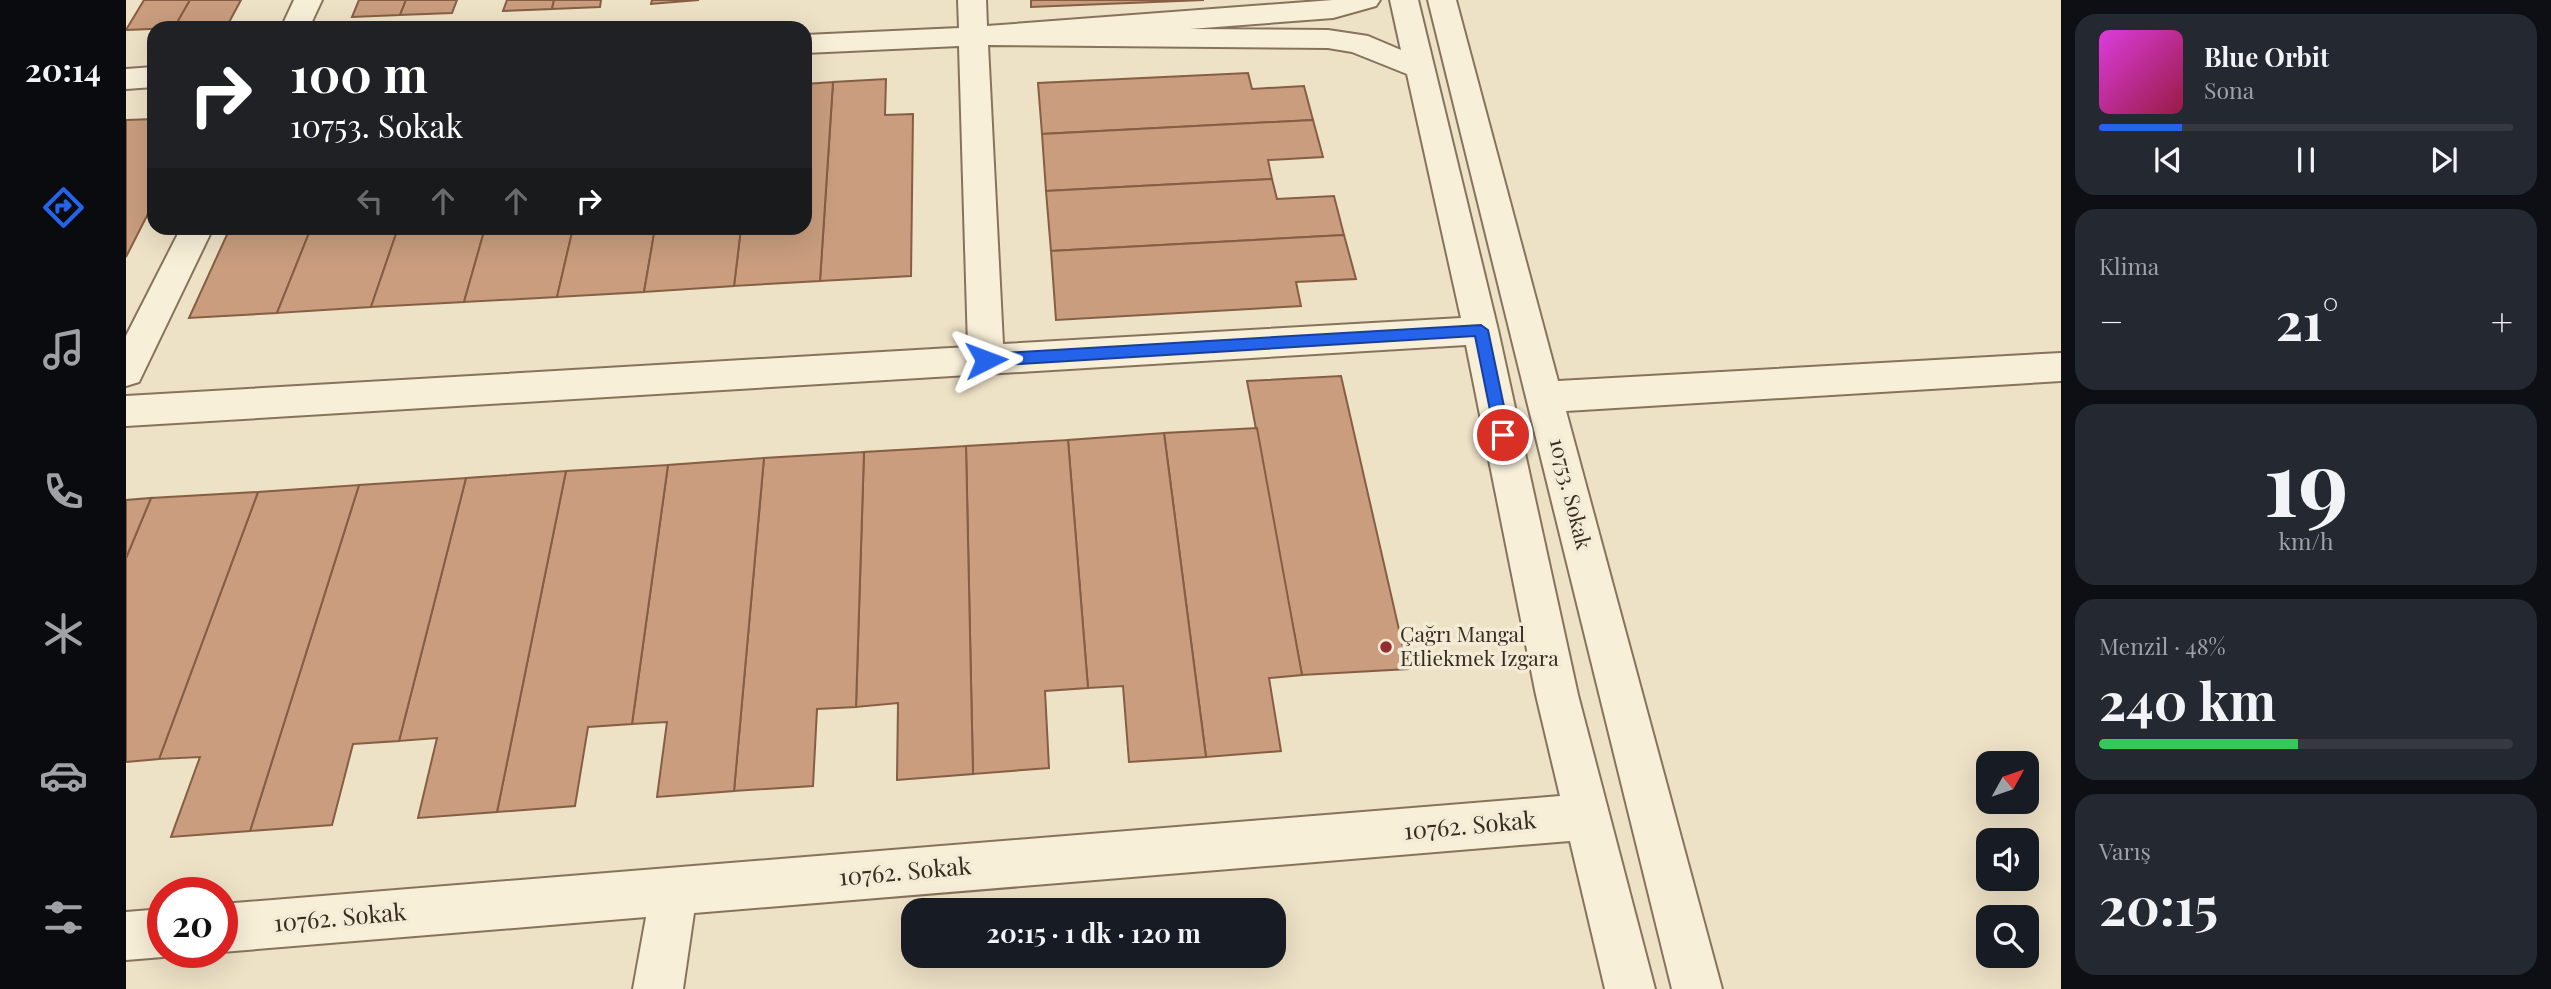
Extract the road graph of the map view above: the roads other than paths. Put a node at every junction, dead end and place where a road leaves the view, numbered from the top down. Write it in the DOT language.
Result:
graph roads {
  1 [pos="308,0"];
  2 [pos="972,0"];
  3 [pos="1366,0"];
  4 [pos="1404,0"];
  5 [pos="1442,0"];
  6 [pos="298,21"];
  7 [pos="973,36"];
  8 [pos="812,44"];
  9 [pos="1418,68"];
  10 [pos="147,78"];
  11 [pos="126,79"];
  12 [pos="194,235"];
  13 [pos="1481,330"];
  14 [pos="986,360"];
  15 [pos="2061,367"];
  16 [pos="126,372"];
  17 [pos="1545,397"];
  18 [pos="126,411"];
  19 [pos="1587,817"];
  20 [pos="674,891"];
  21 [pos="238,927"];
  22 [pos="147,934"];
  23 [pos="126,936"];
  24 [pos="658,989"];
  25 [pos="1630,989"];
  26 [pos="1697,989"];
  1 -- 6 [label="street"];
  2 -- 7 [label="street"];
  3 -- 7 [label="street"];
  4 -- 9 [label="street"];
  5 -- 17 [label="street, 10753. Sokak"];
  7 -- 8 [label="street"];
  7 -- 9 [label="street"];
  7 -- 14 [label="street"];
  9 -- 13 [label="street"];
  10 -- 11 [label="street"];
  12 -- 16 [label="street"];
  13 -- 14 [label="street"];
  13 -- 19 [label="street"];
  14 -- 18 [label="street"];
  15 -- 17 [label="street"];
  17 -- 26 [label="street, 10753. Sokak"];
  19 -- 20 [label="street, 10762. Sokak"];
  19 -- 25 [label="street"];
  20 -- 21 [label="street, 10762. Sokak"];
  20 -- 24 [label="street"];
  22 -- 23 [label="street"];
}
